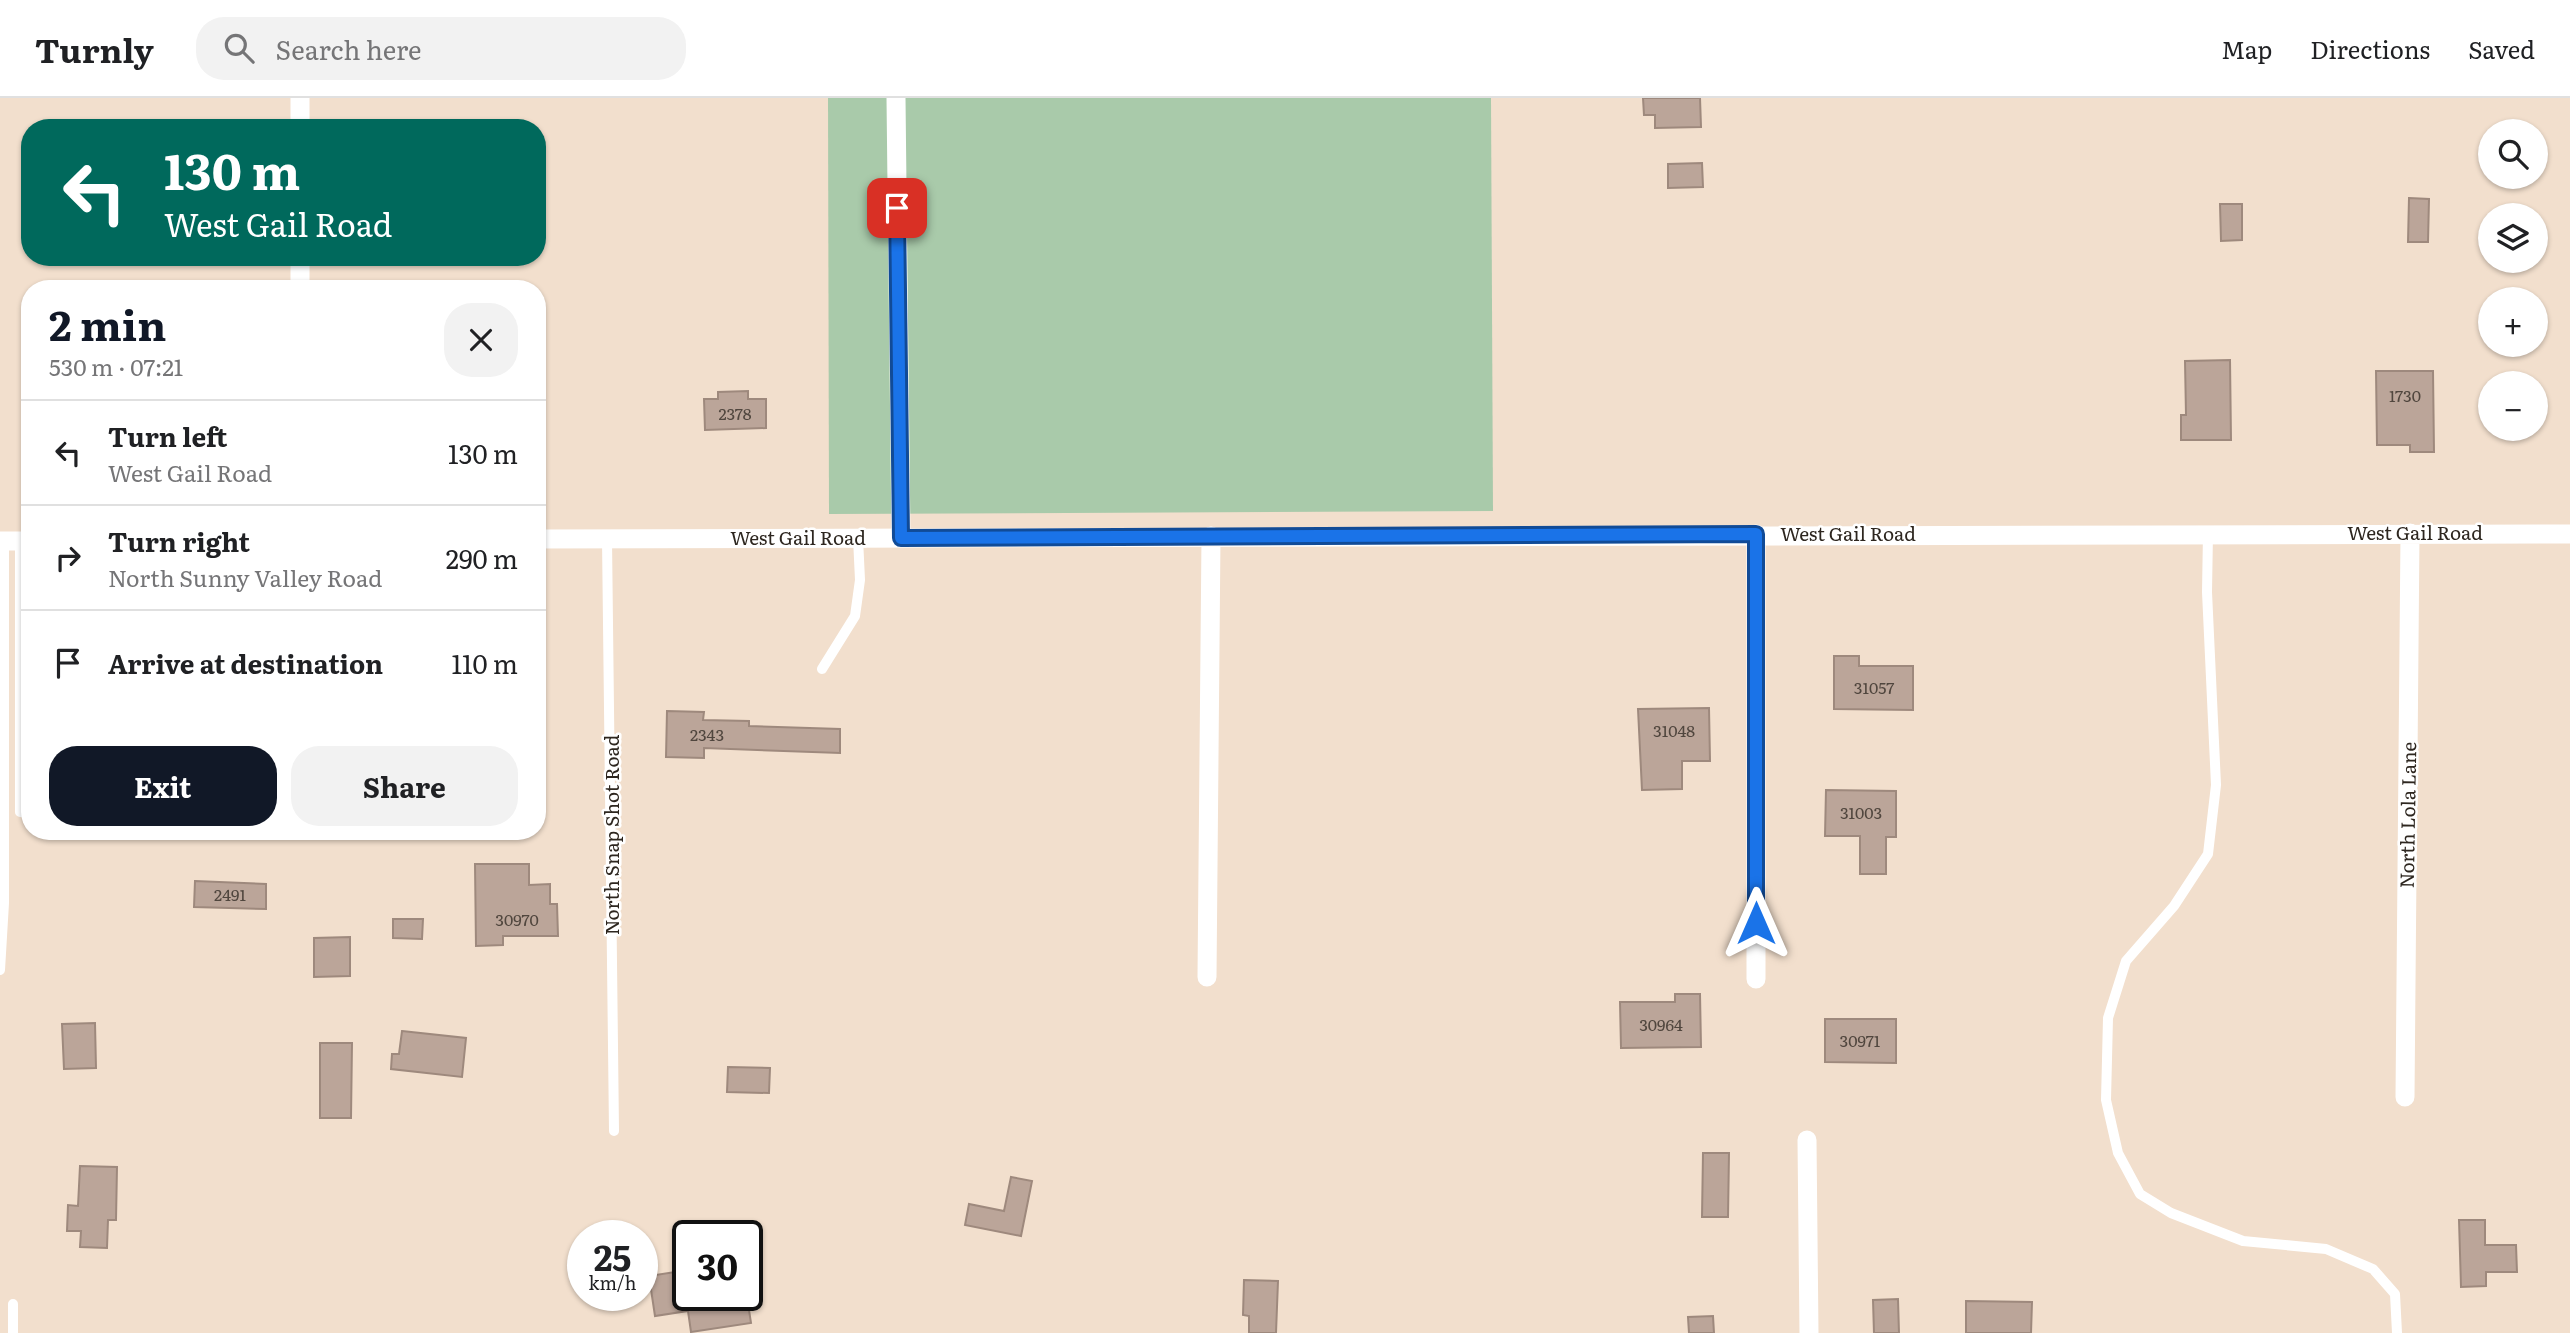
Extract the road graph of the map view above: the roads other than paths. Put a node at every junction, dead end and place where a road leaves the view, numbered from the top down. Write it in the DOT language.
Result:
graph roads {
  1 [pos="300,98"];
  2 [pos="896,98"];
  3 [pos="300,119"];
  4 [pos="2208,533"];
  5 [pos="2410,533"];
  6 [pos="1756,534"];
  7 [pos="2570,534"];
  8 [pos="1211,536"];
  9 [pos="858,538"];
  10 [pos="901,538"];
  11 [pos="546,539"];
  12 [pos="607,539"];
  13 [pos="13,541"];
  14 [pos="822,669"];
  15 [pos="21,812"];
  16 [pos="0,970"];
  17 [pos="1207,977"];
  18 [pos="1756,979"];
  19 [pos="2405,1097"];
  20 [pos="614,1131"];
  21 [pos="1808,1140"];
  22 [pos="13,1304"];
  23 [pos="13,1333"];
  24 [pos="1809,1333"];
  25 [pos="2397,1333"];
  1 -- 3 [label="street"];
  2 -- 10 [label="street"];
  4 -- 5 [label="street, West Gail Road"];
  4 -- 6 [label="street, West Gail Road"];
  4 -- 25 [label="lane"];
  5 -- 7 [label="street, West Gail Road"];
  5 -- 19 [label="street, North Lola Lane"];
  6 -- 8 [label="street, West Gail Road"];
  6 -- 18 [label="street"];
  8 -- 10 [label="street, West Gail Road"];
  8 -- 17 [label="street"];
  9 -- 10 [label="street, West Gail Road"];
  9 -- 12 [label="street, West Gail Road"];
  9 -- 14 [label="lane"];
  11 -- 12 [label="street, West Gail Road"];
  12 -- 20 [label="lane, North Snap Shot Road"];
  13 -- 15 [label="lane"];
  13 -- 16 [label="lane"];
  21 -- 24 [label="street"];
  22 -- 23 [label="lane"];
}
